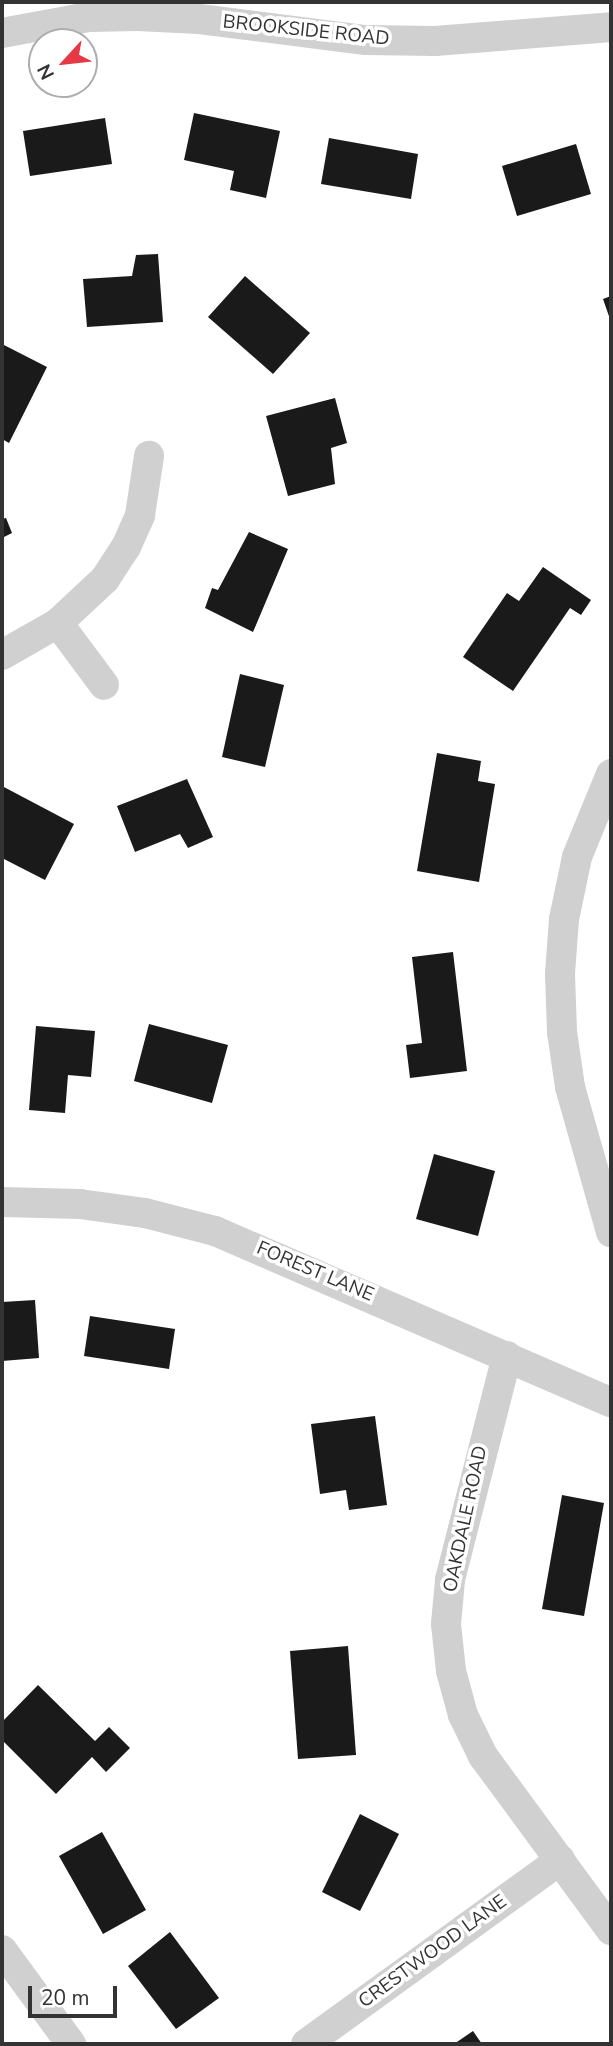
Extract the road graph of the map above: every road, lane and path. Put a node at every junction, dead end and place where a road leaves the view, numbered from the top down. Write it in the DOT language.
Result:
graph roads {
  1 [pos="611,27"];
  2 [pos="2,33"];
  3 [pos="149,456"];
  4 [pos="58,623"];
  5 [pos="2,654"];
  6 [pos="104,685"];
  7 [pos="611,774"];
  8 [pos="2,1202"];
  9 [pos="611,1232"];
  10 [pos="507,1356"];
  11 [pos="611,1402"];
  12 [pos="560,1860"];
  13 [pos="611,1930"];
  14 [pos="2,1950"];
  15 [pos="71,2044"];
  16 [pos="306,2044"];
  1 -- 2 [label="street, BROOKSIDE ROAD"];
  3 -- 4 [label="street"];
  4 -- 5 [label="street"];
  4 -- 6 [label="street"];
  7 -- 9 [label="street"];
  8 -- 10 [label="street, FOREST LANE"];
  10 -- 11 [label="street, FOREST LANE"];
  10 -- 12 [label="street, OAKDALE ROAD"];
  12 -- 13 [label="street, OAKDALE ROAD"];
  12 -- 16 [label="street, CRESTWOOD LANE"];
  14 -- 15 [label="street"];
}
